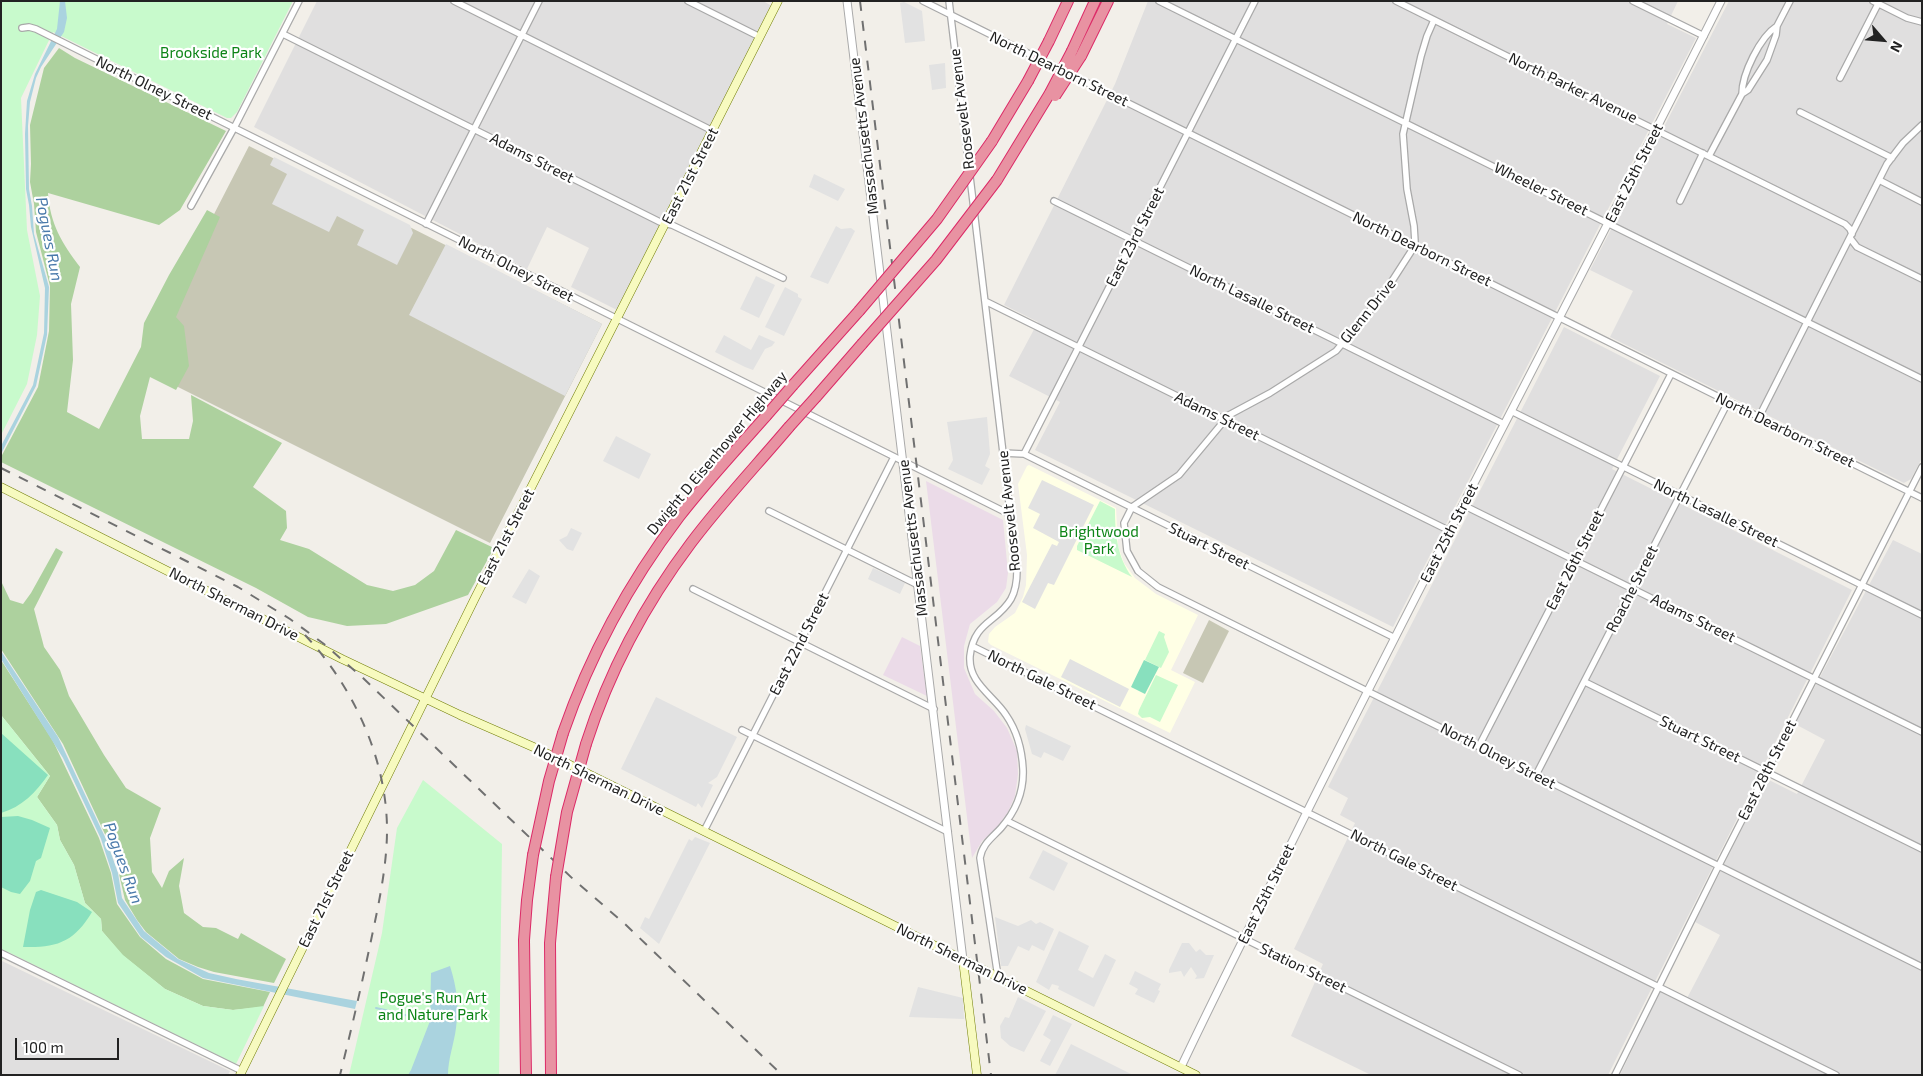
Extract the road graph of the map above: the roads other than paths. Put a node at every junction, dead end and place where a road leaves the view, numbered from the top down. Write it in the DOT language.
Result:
graph roads {
  1 [pos="299,1"];
  2 [pos="454,1"];
  3 [pos="539,1"];
  4 [pos="688,1"];
  5 [pos="778,1"];
  6 [pos="847,1"];
  7 [pos="922,1"];
  8 [pos="949,1"];
  9 [pos="1062,1"];
  10 [pos="1068,1"];
  11 [pos="1095,1"];
  12 [pos="1108,1"];
  13 [pos="1159,1"];
  14 [pos="1255,1"];
  15 [pos="1396,1"];
  16 [pos="1633,1"];
  17 [pos="1722,1"];
  18 [pos="1790,1"];
  19 [pos="1875,2"];
  20 [pos="950,15"];
  21 [pos="1434,20"];
  22 [pos="1922,22"];
  23 [pos="1777,26"];
  24 [pos="22,28"];
  25 [pos="283,34"];
  26 [pos="522,35"];
  27 [pos="1704,36"];
  28 [pos="760,37"];
  29 [pos="1236,39"];
  30 [pos="1049,40"];
  31 [pos="1076,53"];
  32 [pos="1840,78"];
  33 [pos="1742,94"];
  34 [pos="1800,112"];
  35 [pos="1405,122"];
  36 [pos="1922,125"];
  37 [pos="234,128"];
  38 [pos="474,129"];
  39 [pos="1656,130"];
  40 [pos="713,131"];
  41 [pos="1188,133"];
  42 [pos="1706,155"];
  43 [pos="1892,158"];
  44 [pos="1879,180"];
  45 [pos="1054,201"];
  46 [pos="1680,201"];
  47 [pos="1922,202"];
  48 [pos="191,206"];
  49 [pos="1608,223"];
  50 [pos="426,224"];
  51 [pos="665,224"];
  52 [pos="1851,236"];
  53 [pos="1133,240"];
  54 [pos="1414,245"];
  55 [pos="783,278"];
  56 [pos="1922,279"];
  57 [pos="985,301"];
  58 [pos="1560,318"];
  59 [pos="616,320"];
  60 [pos="1807,322"];
  61 [pos="1343,344"];
  62 [pos="1078,347"];
  63 [pos="1671,374"];
  64 [pos="1922,379"];
  65 [pos="1728,402"];
  66 [pos="1512,410"];
  67 [pos="1759,417"];
  68 [pos="1224,420"];
  69 [pos="1504,424"];
  70 [pos="1003,453"];
  71 [pos="1024,454"];
  72 [pos="894,457"];
  73 [pos="903,462"];
  74 [pos="1624,467"];
  75 [pos="1922,467"];
  76 [pos="1,487"];
  77 [pos="1909,492"];
  78 [pos="1681,495"];
  79 [pos="1922,498"];
  80 [pos="1464,504"];
  81 [pos="1132,507"];
  82 [pos="769,511"];
  83 [pos="1011,515"];
  84 [pos="1450,531"];
  85 [pos="847,550"];
  86 [pos="1575,560"];
  87 [pos="918,585"];
  88 [pos="1862,585"];
  89 [pos="1632,588"];
  90 [pos="692,589"];
  91 [pos="1922,615"];
  92 [pos="1394,638"];
  93 [pos="800,643"];
  94 [pos="972,646"];
  95 [pos="1814,678"];
  96 [pos="1584,682"];
  97 [pos="1367,690"];
  98 [pos="426,698"];
  99 [pos="934,709"];
  100 [pos="742,730"];
  101 [pos="1922,732"];
  102 [pos="753,736"];
  103 [pos="1478,746"];
  104 [pos="1766,772"];
  105 [pos="1536,775"];
  106 [pos="1307,811"];
  107 [pos="1007,821"];
  108 [pos="704,831"];
  109 [pos="948,832"];
  110 [pos="1922,849"];
  111 [pos="1718,866"];
  112 [pos="1244,939"];
  113 [pos="1,954"];
  114 [pos="964,960"];
  115 [pos="1922,967"];
  116 [pos="998,977"];
  117 [pos="1658,986"];
  118 [pos="1181,1068"];
  119 [pos="241,1073"];
  120 [pos="526,1075"];
  121 [pos="551,1075"];
  122 [pos="977,1075"];
  123 [pos="1196,1075"];
  124 [pos="1519,1075"];
  125 [pos="1615,1075"];
  126 [pos="1836,1075"];
  1 -- 25 [label="street"];
  2 -- 26 [label="street"];
  3 -- 26 [label="street"];
  4 -- 28 [label="street"];
  5 -- 28 [label="main road, East 21st Street"];
  6 -- 73 [label="street, Massachusetts Avenue"];
  7 -- 20 [label="street, North Dearborn Street"];
  8 -- 20 [label="street, Roosevelt Avenue"];
  9 -- 30 [label="highway"];
  10 -- 30 [label="highway, Dwight D Eisenhower Highway"];
  11 -- 31 [label="highway"];
  12 -- 31 [label="highway"];
  13 -- 29 [label="street, Wheeler Street"];
  14 -- 29 [label="street, East 23rd Street"];
  15 -- 21 [label="street, North Parker Avenue"];
  16 -- 27 [label="street"];
  17 -- 27 [label="street, East 25th Street"];
  18 -- 23 [label="street"];
  19 -- 22 [label="street"];
  19 -- 32 [label="street"];
  20 -- 41 [label="street, North Dearborn Street"];
  20 -- 57 [label="street, Roosevelt Avenue"];
  21 -- 35 [label="street"];
  21 -- 39 [label="street, North Parker Avenue"];
  23 -- 33 [label="street"];
  23 -- 33 [label="street"];
  24 -- 37 [label="street, North Olney Street"];
  25 -- 37 [label="street"];
  25 -- 38 [label="street, Adams Street"];
  26 -- 38 [label="street"];
  26 -- 40 [label="street"];
  27 -- 39 [label="street, East 25th Street"];
  28 -- 40 [label="main road, East 21st Street"];
  29 -- 35 [label="street, Wheeler Street"];
  29 -- 41 [label="street, East 23rd Street"];
  30 -- 120 [label="highway, Dwight D Eisenhower Highway, bridge"];
  31 -- 121 [label="highway, bridge"];
  33 -- 42 [label="street"];
  34 -- 43 [label="street"];
  35 -- 49 [label="street, Wheeler Street"];
  35 -- 54 [label="street"];
  36 -- 43 [label="street"];
  37 -- 48 [label="street"];
  37 -- 50 [label="street, North Olney Street"];
  38 -- 50 [label="street"];
  38 -- 51 [label="street, Adams Street"];
  39 -- 42 [label="street, North Parker Avenue"];
  39 -- 49 [label="street, East 25th Street"];
  40 -- 51 [label="main road, East 21st Street"];
  41 -- 53 [label="street, East 23rd Street"];
  41 -- 54 [label="street, North Dearborn Street"];
  42 -- 46 [label="street"];
  42 -- 52 [label="street, North Parker Avenue"];
  43 -- 44 [label="street"];
  44 -- 47 [label="street"];
  44 -- 52 [label="street"];
  45 -- 53 [label="street, North Lasalle Street"];
  49 -- 58 [label="street, East 25th Street"];
  49 -- 60 [label="street, Wheeler Street"];
  50 -- 59 [label="street, North Olney Street"];
  51 -- 55 [label="street, Adams Street"];
  51 -- 59 [label="main road, East 21st Street"];
  52 -- 56 [label="street, North Parker Avenue"];
  52 -- 60 [label="street"];
  53 -- 61 [label="street, North Lasalle Street"];
  53 -- 62 [label="street, East 23rd Street"];
  54 -- 58 [label="street, North Dearborn Street"];
  54 -- 61 [label="street, Glenn Drive"];
  57 -- 62 [label="street, Adams Street"];
  57 -- 70 [label="street, Roosevelt Avenue"];
  58 -- 63 [label="street, North Dearborn Street"];
  58 -- 66 [label="street, East 25th Street"];
  59 -- 72 [label="street, North Olney Street"];
  59 -- 98 [label="main road, East 21st Street"];
  60 -- 64 [label="street, Wheeler Street"];
  60 -- 67 [label="street"];
  61 -- 68 [label="street, Glenn Drive"];
  61 -- 69 [label="street, North Lasalle Street"];
  62 -- 68 [label="street, Adams Street"];
  62 -- 71 [label="street, East 23rd Street"];
  63 -- 65 [label="street, North Dearborn Street"];
  63 -- 74 [label="street, East 26th Street"];
  65 -- 67 [label="street, North Dearborn Street"];
  65 -- 78 [label="street, Roache Street"];
  66 -- 69 [label="street, East 25th Street"];
  66 -- 74 [label="street, North Lasalle Street"];
  67 -- 77 [label="street, North Dearborn Street"];
  68 -- 81 [label="street, Glenn Drive"];
  68 -- 84 [label="street, Adams Street"];
  69 -- 80 [label="street, East 25th Street"];
  70 -- 71 [label="street"];
  70 -- 83 [label="street, Roosevelt Avenue"];
  71 -- 81 [label="street, Stuart Street"];
  72 -- 73 [label="street, North Olney Street"];
  72 -- 85 [label="street, East 22nd Street"];
  73 -- 83 [label="street, North Olney Street"];
  73 -- 87 [label="street, Massachusetts Avenue"];
  74 -- 78 [label="street, North Lasalle Street"];
  74 -- 86 [label="street, East 26th Street"];
  75 -- 77 [label="street, East 28th Street"];
  76 -- 98 [label="main road, North Sherman Drive"];
  77 -- 79 [label="street, North Dearborn Street"];
  77 -- 88 [label="street, East 28th Street"];
  78 -- 88 [label="street, North Lasalle Street"];
  78 -- 89 [label="street, Roache Street"];
  80 -- 84 [label="street, East 25th Street"];
  80 -- 86 [label="street, Adams Street"];
  81 -- 92 [label="street, Stuart Street"];
  81 -- 97 [label="street, North Olney Street"];
  82 -- 85 [label="street"];
  83 -- 94 [label="street, Roosevelt Avenue"];
  84 -- 92 [label="street, East 25th Street"];
  85 -- 87 [label="street"];
  85 -- 93 [label="street, East 22nd Street"];
  86 -- 89 [label="street, Adams Street"];
  86 -- 103 [label="street, East 26th Street"];
  87 -- 99 [label="street, Massachusetts Avenue"];
  88 -- 91 [label="street, North Lasalle Street"];
  88 -- 95 [label="street, East 28th Street"];
  89 -- 95 [label="street, Adams Street"];
  89 -- 96 [label="street, Roache Street"];
  90 -- 93 [label="street"];
  92 -- 97 [label="street, East 25th Street"];
  93 -- 99 [label="street"];
  93 -- 102 [label="street, East 22nd Street"];
  94 -- 106 [label="street, North Gale Street"];
  94 -- 107 [label="street"];
  95 -- 101 [label="street, Adams Street"];
  95 -- 104 [label="street, East 28th Street"];
  96 -- 104 [label="street, Stuart Street"];
  96 -- 105 [label="street, Roache Street"];
  97 -- 103 [label="street, North Olney Street"];
  97 -- 106 [label="street, East 25th Street"];
  98 -- 108 [label="main road, North Sherman Drive"];
  98 -- 119 [label="main road, East 21st Street"];
  99 -- 109 [label="street, Massachusetts Avenue"];
  100 -- 102 [label="street"];
  102 -- 108 [label="street, East 22nd Street"];
  102 -- 109 [label="street"];
  103 -- 105 [label="street, North Olney Street"];
  104 -- 110 [label="street, Stuart Street"];
  104 -- 111 [label="street, East 28th Street"];
  105 -- 111 [label="street, North Olney Street"];
  106 -- 112 [label="street, East 25th Street"];
  106 -- 117 [label="street, North Gale Street"];
  107 -- 112 [label="street, Station Street"];
  107 -- 116 [label="street"];
  108 -- 114 [label="main road, North Sherman Drive"];
  109 -- 114 [label="street, Massachusetts Avenue"];
  111 -- 115 [label="street, North Olney Street"];
  111 -- 117 [label="street, East 28th Street"];
  112 -- 118 [label="street, East 25th Street"];
  112 -- 124 [label="street, Station Street"];
  113 -- 119 [label="street"];
  114 -- 116 [label="main road, North Sherman Drive"];
  114 -- 122 [label="main road, Massachusetts Avenue"];
  116 -- 118 [label="main road, North Sherman Drive"];
  117 -- 125 [label="street, East 28th Street"];
  117 -- 126 [label="street, North Gale Street"];
  118 -- 123 [label="main road, North Sherman Drive"];
}
